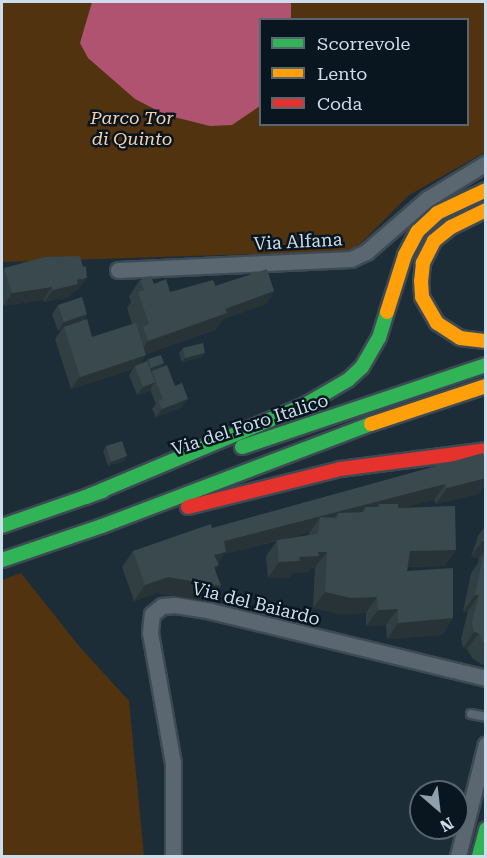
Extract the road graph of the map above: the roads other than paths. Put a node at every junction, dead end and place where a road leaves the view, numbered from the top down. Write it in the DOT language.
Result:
graph roads {
  1 [pos="486,163"];
  2 [pos="486,190"];
  3 [pos="486,210"];
  4 [pos="118,270"];
  5 [pos="486,341"];
  6 [pos="486,365"];
  7 [pos="486,386"];
  8 [pos="486,450"];
  9 [pos="86,497"];
  10 [pos="2,526"];
  11 [pos="102,526"];
  12 [pos="2,560"];
  13 [pos="486,678"];
  14 [pos="471,714"];
  15 [pos="486,717"];
  16 [pos="486,744"];
  17 [pos="469,813"];
  18 [pos="462,840"];
  19 [pos="173,856"];
  20 [pos="458,856"];
  1 -- 4 [label="street, Via Alfana"];
  2 -- 9 [label="highway"];
  3 -- 5 [label="highway"];
  6 -- 9 [label="highway, Via del Foro Italico"];
  7 -- 11 [label="highway"];
  8 -- 11 [label="highway"];
  9 -- 10 [label="highway, Via del Foro Italico"];
  11 -- 12 [label="highway"];
  13 -- 19 [label="street, Via del Baiardo"];
  14 -- 15 [label="lane"];
  16 -- 17 [label="street"];
  18 -- 20 [label="street"];
}
